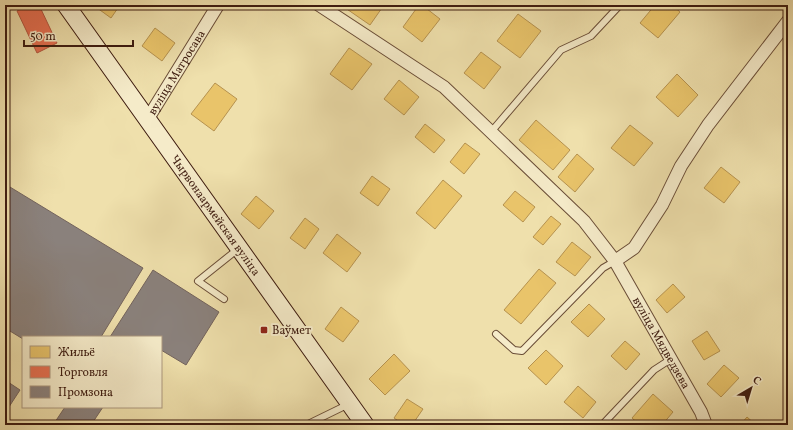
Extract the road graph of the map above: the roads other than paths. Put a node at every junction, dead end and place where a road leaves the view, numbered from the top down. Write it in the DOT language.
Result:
graph roads {
  1 [pos="66,5"];
  2 [pos="218,5"];
  3 [pos="319,5"];
  4 [pos="620,5"];
  5 [pos="788,21"];
  6 [pos="147,120"];
  7 [pos="491,132"];
  8 [pos="239,248"];
  9 [pos="615,262"];
  10 [pos="224,299"];
  11 [pos="496,334"];
  12 [pos="671,359"];
  13 [pos="349,404"];
  14 [pos="306,425"];
  15 [pos="365,425"];
  16 [pos="602,425"];
  17 [pos="706,425"];
  1 -- 6 [label="street, Чырвонаармейская вуліца"];
  2 -- 6 [label="street, вуліца Матросава"];
  3 -- 7 [label="street, вуліца Мядведзева"];
  4 -- 7 [label="lane"];
  5 -- 9 [label="street"];
  6 -- 8 [label="street, Чырвонаармейская вуліца"];
  7 -- 9 [label="street, вуліца Мядведзева"];
  8 -- 10 [label="lane"];
  8 -- 13 [label="street, Чырвонаармейская вуліца"];
  9 -- 11 [label="lane"];
  9 -- 12 [label="street, вуліца Мядведзева"];
  12 -- 16 [label="lane"];
  12 -- 17 [label="street, вуліца Мядведзева"];
  13 -- 14 [label="lane"];
  13 -- 15 [label="street, Чырвонаармейская вуліца"];
}
